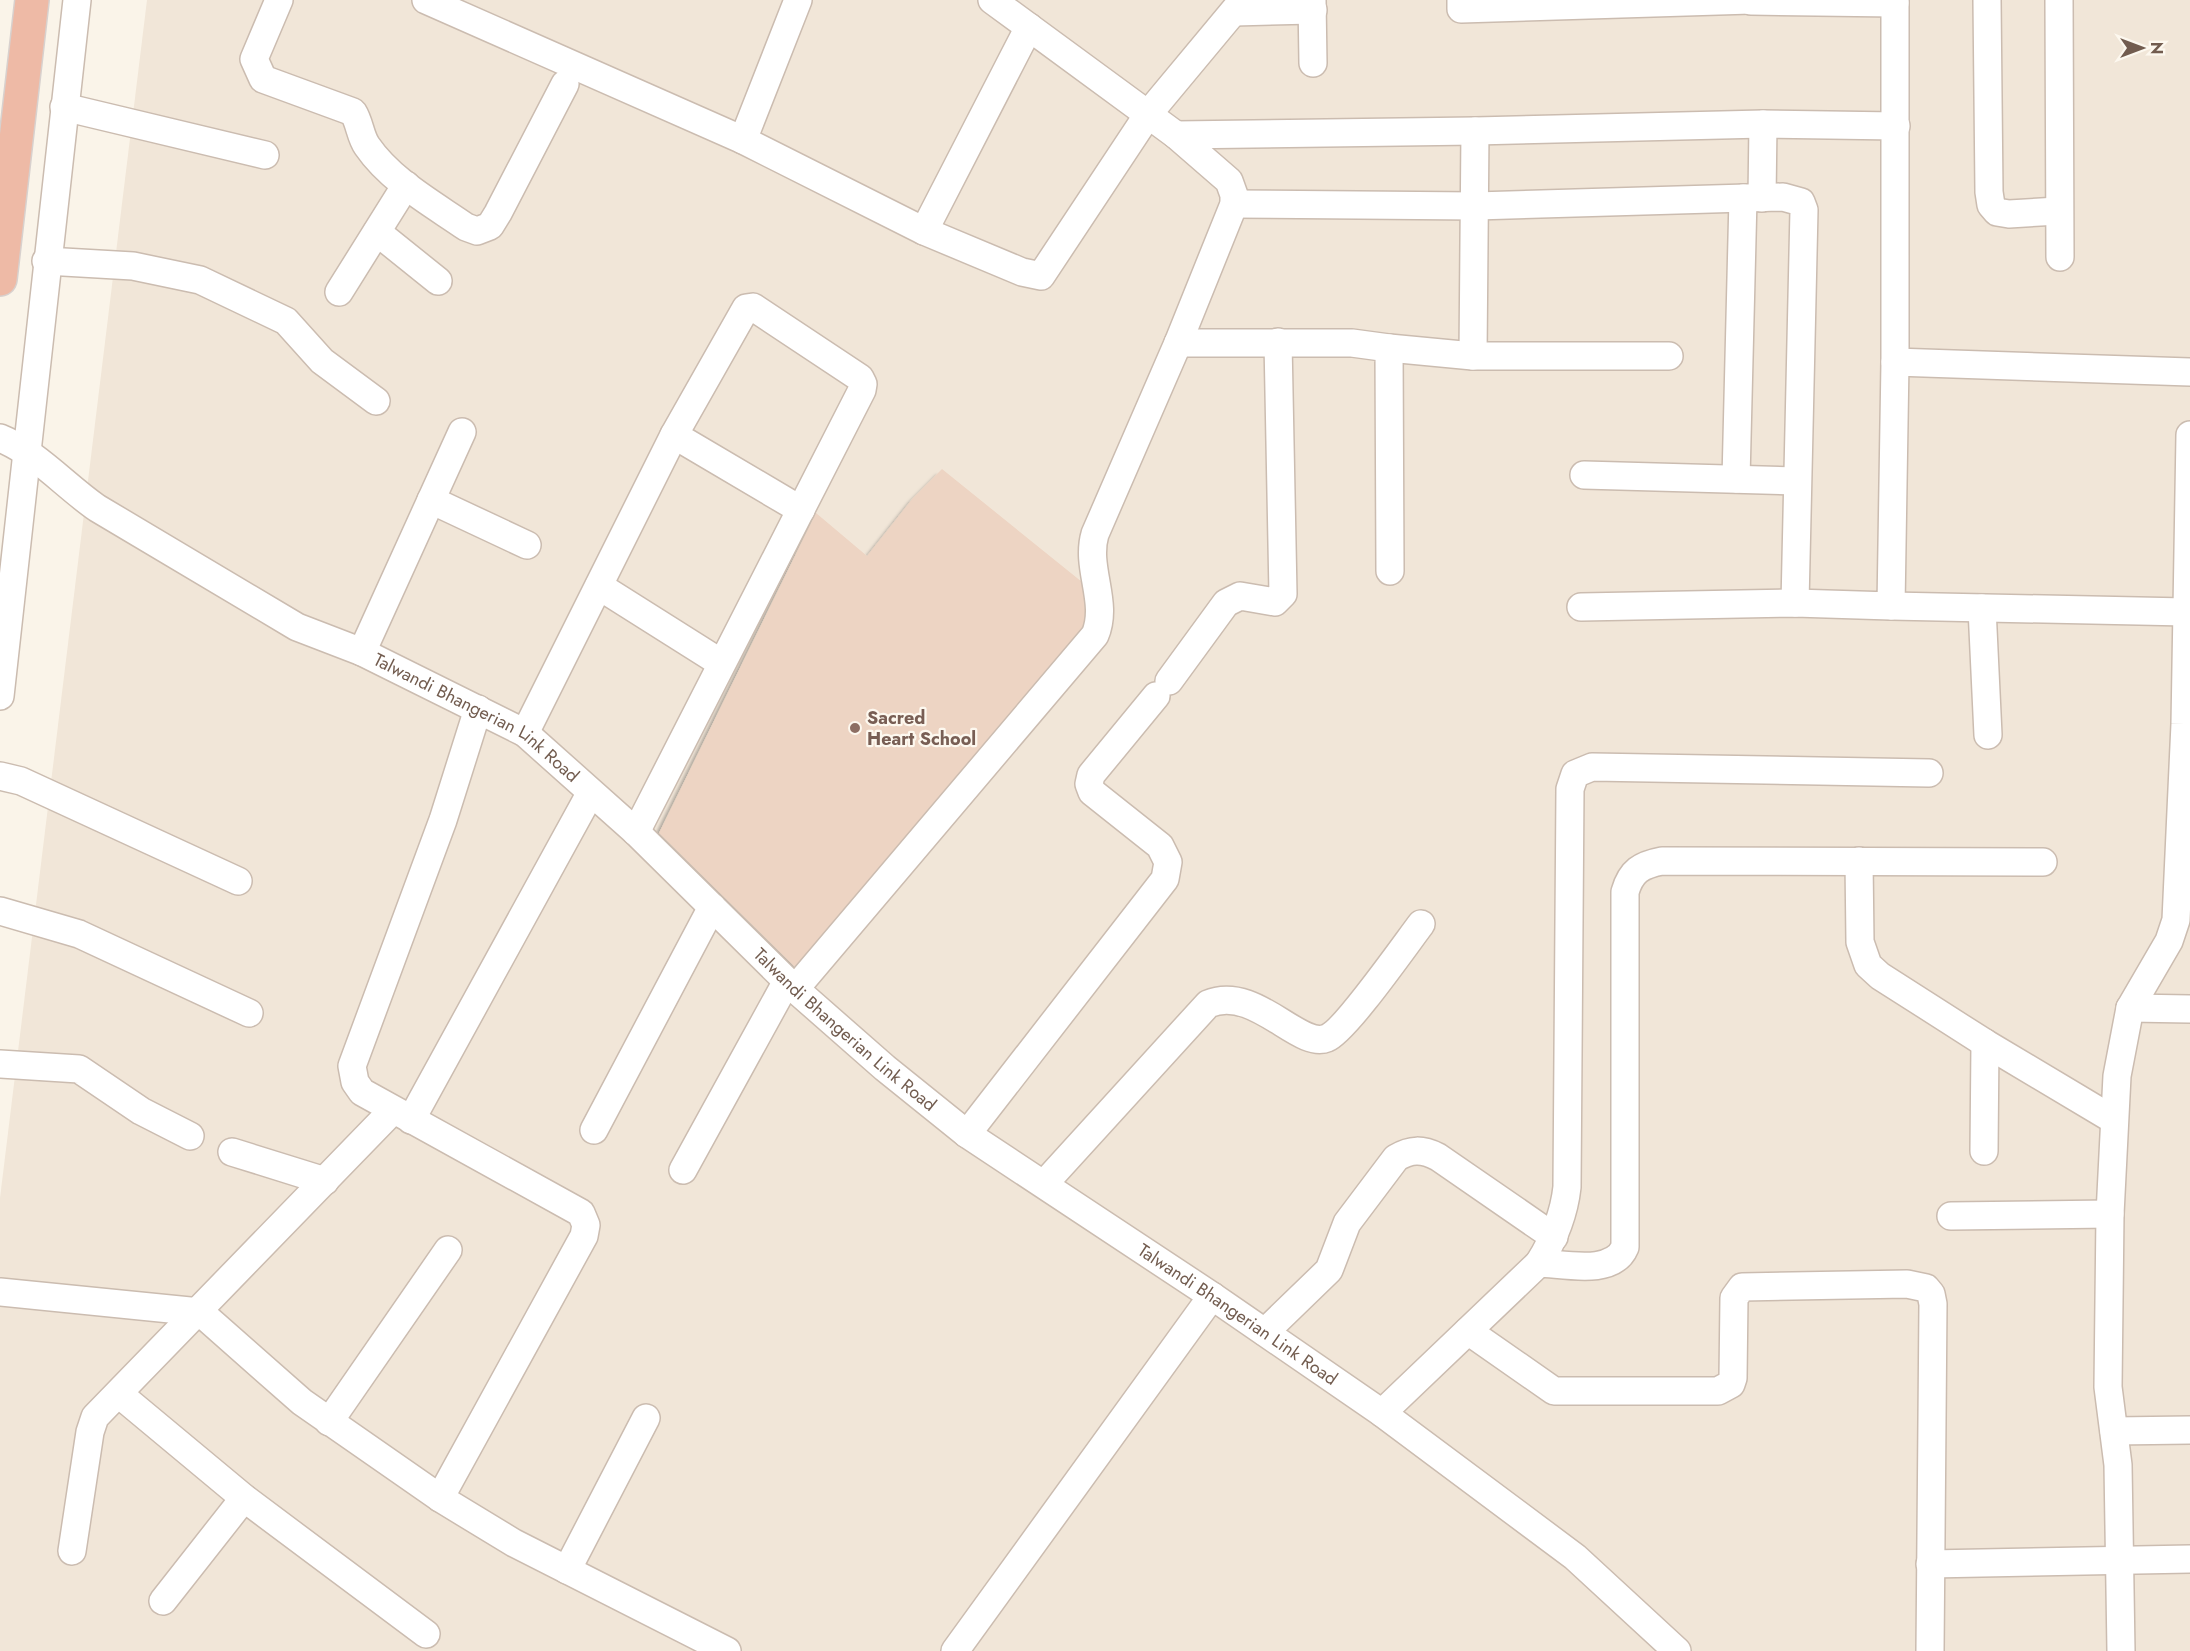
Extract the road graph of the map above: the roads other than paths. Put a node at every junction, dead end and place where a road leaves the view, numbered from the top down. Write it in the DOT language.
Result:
graph roads {
  1 [pos="32,0"];
  2 [pos="77,0"];
  3 [pos="279,0"];
  4 [pos="426,0"];
  5 [pos="798,0"];
  6 [pos="992,0"];
  7 [pos="1461,0"];
  8 [pos="1751,0"];
  9 [pos="1988,0"];
  10 [pos="2059,0"];
  11 [pos="1895,1"];
  12 [pos="1597,2"];
  13 [pos="1313,5"];
  14 [pos="1238,6"];
  15 [pos="1029,27"];
  16 [pos="1313,63"];
  17 [pos="565,84"];
  18 [pos="64,107"];
  19 [pos="1149,113"];
  20 [pos="1763,124"];
  21 [pos="1896,126"];
  22 [pos="1476,131"];
  23 [pos="1176,135"];
  24 [pos="743,140"];
  25 [pos="265,155"];
  26 [pos="406,185"];
  27 [pos="1753,198"];
  28 [pos="1234,204"];
  29 [pos="1476,206"];
  30 [pos="2058,211"];
  31 [pos="924,231"];
  32 [pos="377,232"];
  33 [pos="2060,257"];
  34 [pos="46,261"];
  35 [pos="0,279"];
  36 [pos="438,281"];
  37 [pos="339,292"];
  38 [pos="1278,342"];
  39 [pos="1178,343"];
  40 [pos="1389,348"];
  41 [pos="1473,356"];
  42 [pos="1669,356"];
  43 [pos="1895,362"];
  44 [pos="2190,372"];
  45 [pos="376,401"];
  46 [pos="462,432"];
  47 [pos="674,435"];
  48 [pos="2190,435"];
  49 [pos="0,438"];
  50 [pos="28,451"];
  51 [pos="2190,453"];
  52 [pos="1584,475"];
  53 [pos="1736,479"];
  54 [pos="1797,481"];
  55 [pos="431,500"];
  56 [pos="801,510"];
  57 [pos="527,545"];
  58 [pos="1390,571"];
  59 [pos="599,586"];
  60 [pos="2188,595"];
  61 [pos="1795,603"];
  62 [pos="1891,606"];
  63 [pos="1581,607"];
  64 [pos="1982,608"];
  65 [pos="362,652"];
  66 [pos="721,663"];
  67 [pos="0,696"];
  68 [pos="478,710"];
  69 [pos="525,733"];
  70 [pos="1988,735"];
  71 [pos="1929,772"];
  72 [pos="0,776"];
  73 [pos="590,794"];
  74 [pos="636,832"];
  75 [pos="1859,861"];
  76 [pos="2043,862"];
  77 [pos="238,881"];
  78 [pos="712,907"];
  79 [pos="0,911"];
  80 [pos="1421,924"];
  81 [pos="791,985"];
  82 [pos="2130,1008"];
  83 [pos="2190,1009"];
  84 [pos="249,1013"];
  85 [pos="1985,1043"];
  86 [pos="0,1064"];
  87 [pos="402,1115"];
  88 [pos="2114,1120"];
  89 [pos="594,1130"];
  90 [pos="967,1134"];
  91 [pos="190,1136"];
  92 [pos="1984,1151"];
  93 [pos="232,1152"];
  94 [pos="683,1170"];
  95 [pos="325,1181"];
  96 [pos="1044,1184"];
  97 [pos="2110,1214"];
  98 [pos="1951,1216"];
  99 [pos="1554,1237"];
  100 [pos="448,1250"];
  101 [pos="1539,1263"];
  102 [pos="0,1292"];
  103 [pos="1212,1296"];
  104 [pos="200,1312"];
  105 [pos="1468,1331"];
  106 [pos="1265,1332"];
  107 [pos="119,1394"];
  108 [pos="1382,1413"];
  109 [pos="646,1418"];
  110 [pos="329,1422"];
  111 [pos="2190,1430"];
  112 [pos="2114,1431"];
  113 [pos="244,1498"];
  114 [pos="440,1498"];
  115 [pos="72,1551"];
  116 [pos="2119,1559"];
  117 [pos="2190,1559"];
  118 [pos="1930,1564"];
  119 [pos="567,1570"];
  120 [pos="162,1601"];
  121 [pos="426,1634"];
  122 [pos="727,1651"];
  123 [pos="955,1651"];
  124 [pos="1677,1651"];
  125 [pos="1930,1651"];
  126 [pos="2121,1651"];
  1 -- 35 [label="highway"];
  2 -- 18 [label="street"];
  3 -- 26 [label="street"];
  4 -- 24 [label="street"];
  5 -- 24 [label="street"];
  6 -- 15 [label="street"];
  7 -- 12 [label="street"];
  8 -- 11 [label="street"];
  8 -- 12 [label="street"];
  9 -- 30 [label="street"];
  10 -- 30 [label="street"];
  11 -- 21 [label="street"];
  13 -- 14 [label="street"];
  13 -- 16 [label="street"];
  14 -- 19 [label="street"];
  15 -- 19 [label="street"];
  15 -- 31 [label="street"];
  17 -- 26 [label="street"];
  18 -- 25 [label="street"];
  18 -- 34 [label="street"];
  19 -- 23 [label="street"];
  19 -- 31 [label="street"];
  20 -- 21 [label="street"];
  20 -- 22 [label="street"];
  20 -- 27 [label="street"];
  21 -- 43 [label="street"];
  22 -- 23 [label="street"];
  22 -- 29 [label="street"];
  23 -- 28 [label="street"];
  24 -- 31 [label="street"];
  26 -- 32 [label="street"];
  27 -- 29 [label="street"];
  27 -- 53 [label="street"];
  27 -- 54 [label="street"];
  28 -- 29 [label="street"];
  28 -- 39 [label="street"];
  29 -- 41 [label="street"];
  30 -- 33 [label="street"];
  32 -- 36 [label="street"];
  32 -- 37 [label="street"];
  34 -- 45 [label="street"];
  34 -- 50 [label="street"];
  38 -- 39 [label="street"];
  38 -- 40 [label="street"];
  38 -- 90 [label="street"];
  39 -- 81 [label="street"];
  40 -- 41 [label="street"];
  40 -- 58 [label="street"];
  41 -- 42 [label="street"];
  43 -- 44 [label="street"];
  43 -- 62 [label="street"];
  46 -- 55 [label="street"];
  47 -- 56 [label="street"];
  47 -- 56 [label="street"];
  47 -- 59 [label="street"];
  48 -- 51 [label="street"];
  49 -- 50 [label="street, Talwandi Bhangerian Link Road"];
  50 -- 65 [label="street, Talwandi Bhangerian Link Road"];
  50 -- 67 [label="street"];
  51 -- 60 [label="street"];
  52 -- 53 [label="street"];
  53 -- 54 [label="street"];
  54 -- 61 [label="street"];
  55 -- 57 [label="street"];
  55 -- 65 [label="street"];
  56 -- 66 [label="street"];
  59 -- 66 [label="street"];
  59 -- 69 [label="street"];
  60 -- 64 [label="street"];
  60 -- 82 [label="street"];
  61 -- 62 [label="street"];
  61 -- 63 [label="street"];
  62 -- 64 [label="street"];
  64 -- 70 [label="street"];
  65 -- 68 [label="street, Talwandi Bhangerian Link Road"];
  66 -- 74 [label="street"];
  68 -- 69 [label="street, Talwandi Bhangerian Link Road"];
  68 -- 87 [label="street"];
  69 -- 73 [label="street, Talwandi Bhangerian Link Road"];
  71 -- 99 [label="street"];
  72 -- 77 [label="street"];
  73 -- 74 [label="street, Talwandi Bhangerian Link Road"];
  73 -- 87 [label="street"];
  74 -- 78 [label="street, Talwandi Bhangerian Link Road"];
  75 -- 76 [label="street"];
  75 -- 85 [label="street"];
  75 -- 101 [label="street"];
  78 -- 81 [label="street, Talwandi Bhangerian Link Road"];
  78 -- 89 [label="street"];
  79 -- 84 [label="street"];
  80 -- 96 [label="street"];
  81 -- 90 [label="street, Talwandi Bhangerian Link Road"];
  81 -- 94 [label="street"];
  82 -- 83 [label="street"];
  82 -- 88 [label="street"];
  85 -- 88 [label="street"];
  85 -- 92 [label="street"];
  86 -- 91 [label="street"];
  87 -- 95 [label="street"];
  87 -- 114 [label="street"];
  88 -- 97 [label="street"];
  90 -- 96 [label="street, Talwandi Bhangerian Link Road"];
  93 -- 95 [label="street"];
  95 -- 104 [label="street"];
  96 -- 103 [label="street, Talwandi Bhangerian Link Road"];
  97 -- 98 [label="street"];
  97 -- 112 [label="street"];
  99 -- 101 [label="street"];
  99 -- 106 [label="street"];
  100 -- 110 [label="street"];
  101 -- 105 [label="street"];
  102 -- 104 [label="street"];
  103 -- 106 [label="street, Talwandi Bhangerian Link Road"];
  103 -- 123 [label="street"];
  104 -- 107 [label="street"];
  104 -- 110 [label="street"];
  105 -- 108 [label="street"];
  105 -- 118 [label="street"];
  106 -- 108 [label="street, Talwandi Bhangerian Link Road"];
  107 -- 113 [label="street"];
  107 -- 115 [label="street"];
  108 -- 124 [label="street, Talwandi Bhangerian Link Road"];
  109 -- 119 [label="street"];
  110 -- 114 [label="street"];
  111 -- 112 [label="street"];
  112 -- 116 [label="street"];
  113 -- 120 [label="street"];
  113 -- 121 [label="street"];
  114 -- 119 [label="street"];
  116 -- 117 [label="street"];
  116 -- 118 [label="street"];
  116 -- 126 [label="street"];
  118 -- 125 [label="street"];
  119 -- 122 [label="street"];
}
